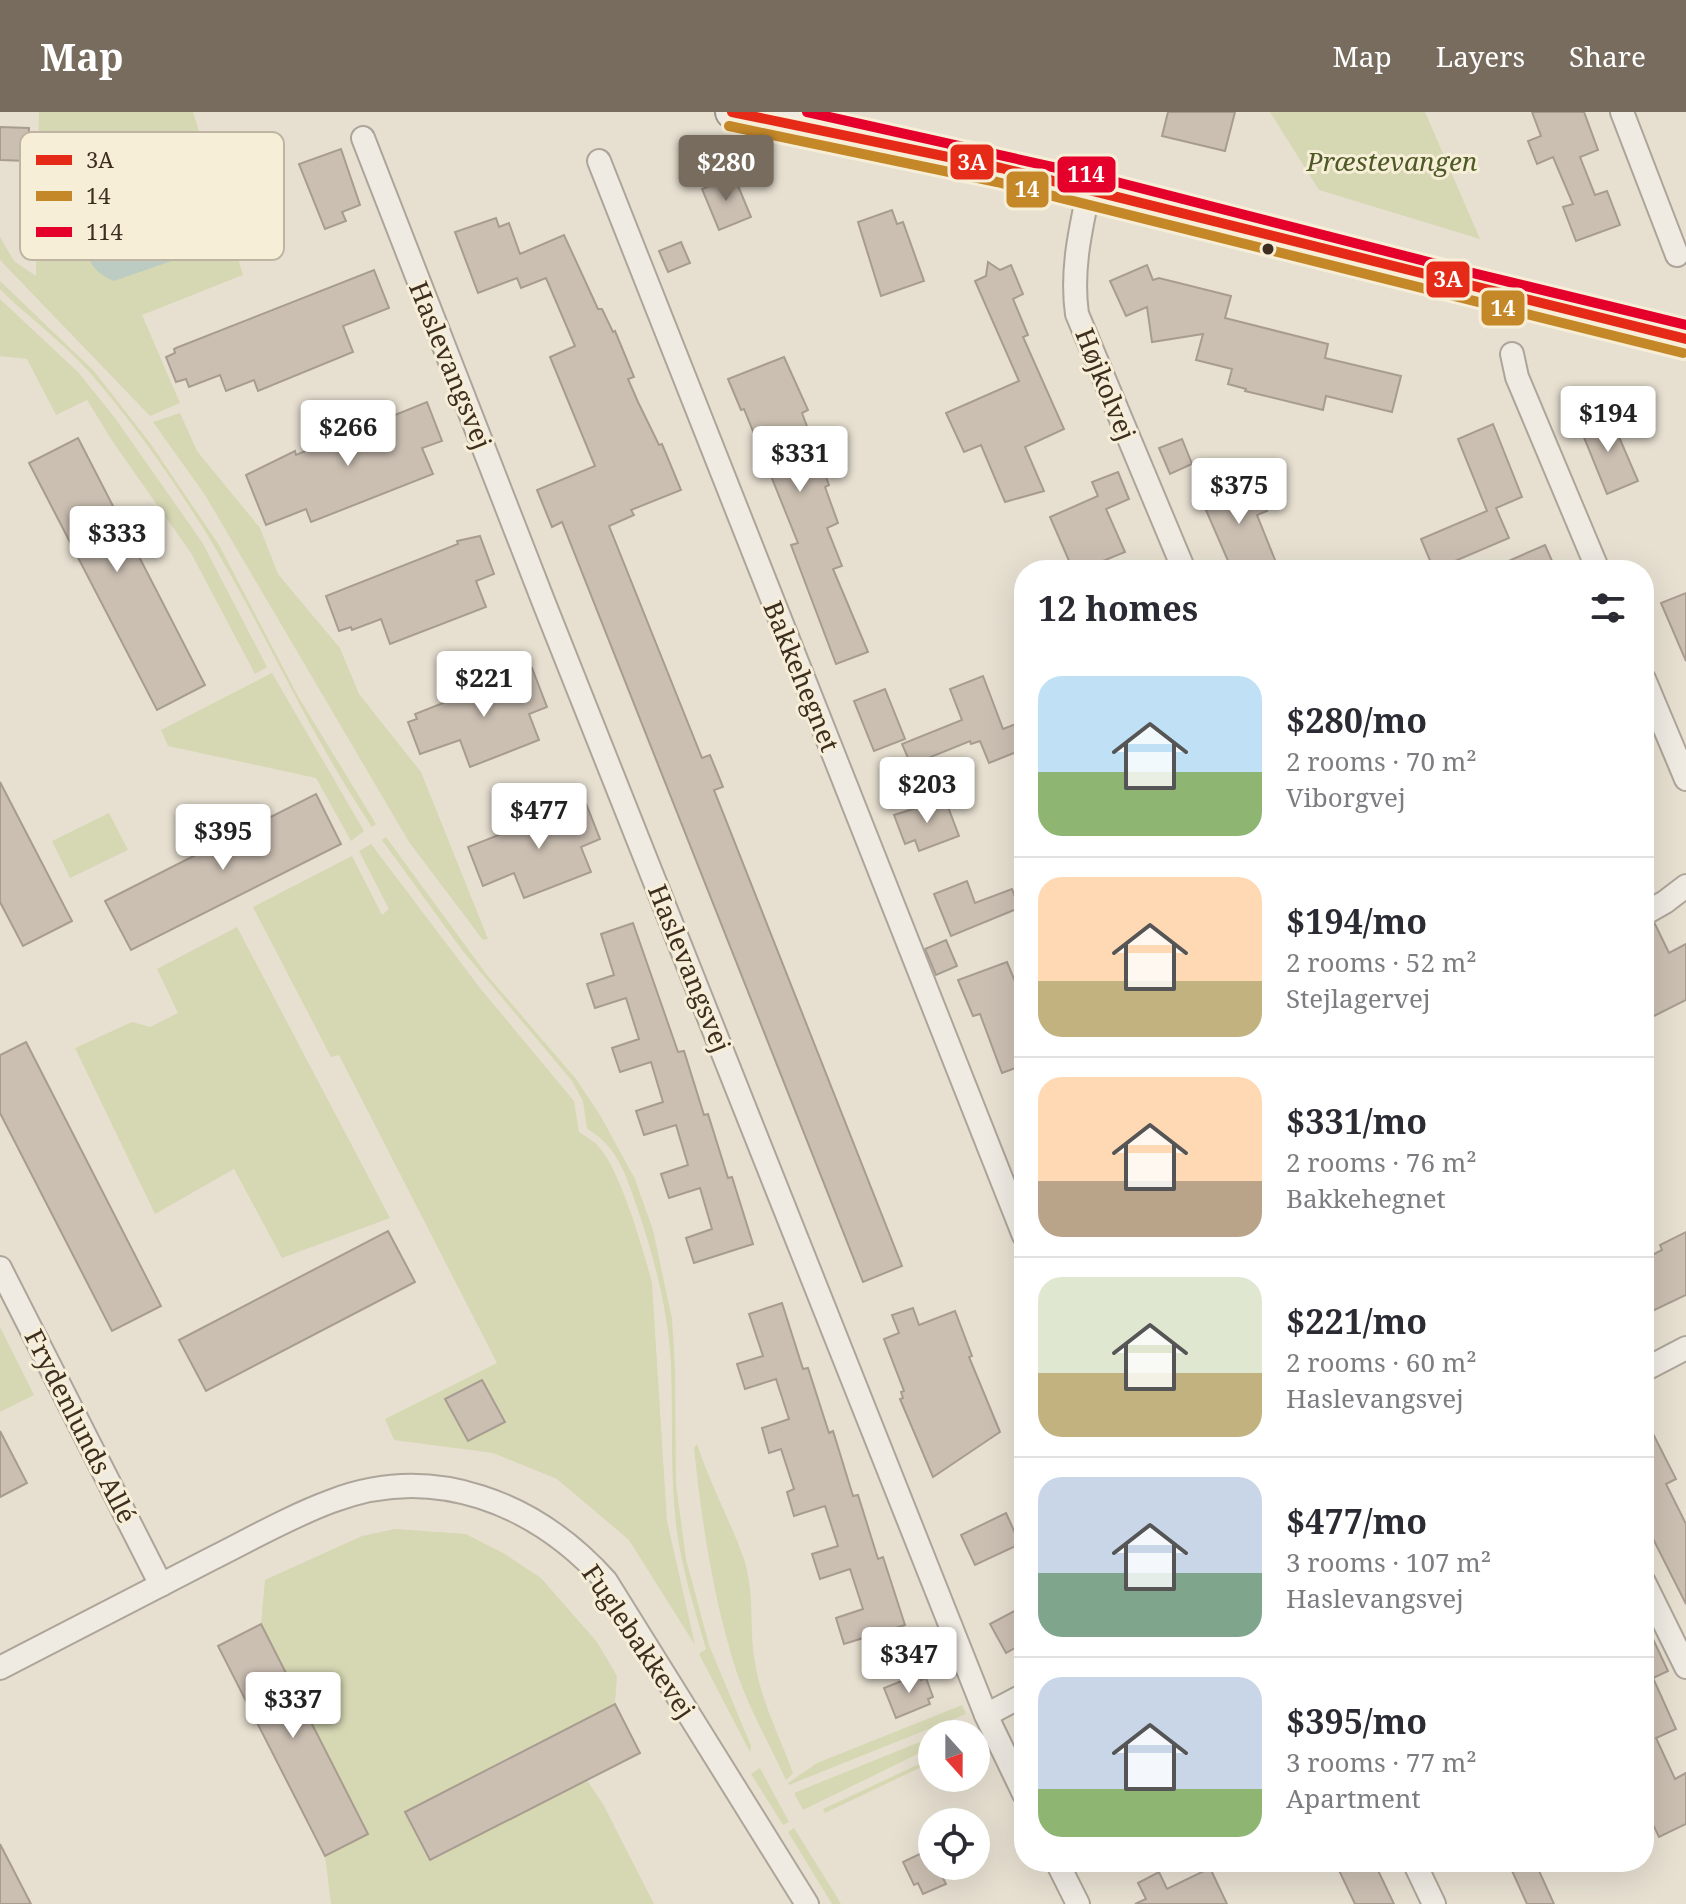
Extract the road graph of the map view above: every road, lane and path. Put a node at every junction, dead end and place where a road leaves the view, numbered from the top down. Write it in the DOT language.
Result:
graph roads {
  1 [pos="732,112"];
  2 [pos="1622,112"];
  3 [pos="363,138"];
  4 [pos="599,161"];
  5 [pos="1089,189"];
  6 [pos="1677,255"];
  7 [pos="1686,339"];
  8 [pos="1512,354"];
  9 [pos="1180,560"];
  10 [pos="1594,560"];
  11 [pos="1654,703"];
  12 [pos="1686,779"];
  13 [pos="1686,886"];
  14 [pos="1654,908"];
  15 [pos="1014,1211"];
  16 [pos="0,1268"];
  17 [pos="1686,1348"];
  18 [pos="1654,1365"];
  19 [pos="161,1585"];
  20 [pos="1654,1602"];
  21 [pos="1686,1667"];
  22 [pos="0,1668"];
  23 [pos="1014,1700"];
  24 [pos="986,1715"];
  25 [pos="1014,1773"];
  26 [pos="1062,1872"];
  27 [pos="1419,1872"];
  28 [pos="807,1904"];
  29 [pos="1078,1904"];
  30 [pos="1434,1904"];
  1 -- 5 [label="street"];
  2 -- 6 [label="street"];
  3 -- 24 [label="street, Haslevangsvej"];
  4 -- 15 [label="street, Bakkehegnet"];
  5 -- 7 [label="street"];
  5 -- 9 [label="street, Højkolvej"];
  8 -- 10 [label="street"];
  11 -- 12 [label="street"];
  13 -- 14 [label="street"];
  16 -- 19 [label="street, Frydenlunds Allé"];
  17 -- 18 [label="street"];
  19 -- 22 [label="street, Fuglebakkevej"];
  19 -- 28 [label="street, Fuglebakkevej"];
  20 -- 21 [label="street"];
  23 -- 24 [label="street"];
  24 -- 25 [label="street, Haslevangsvej"];
  26 -- 29 [label="street"];
  27 -- 30 [label="street"];
}
